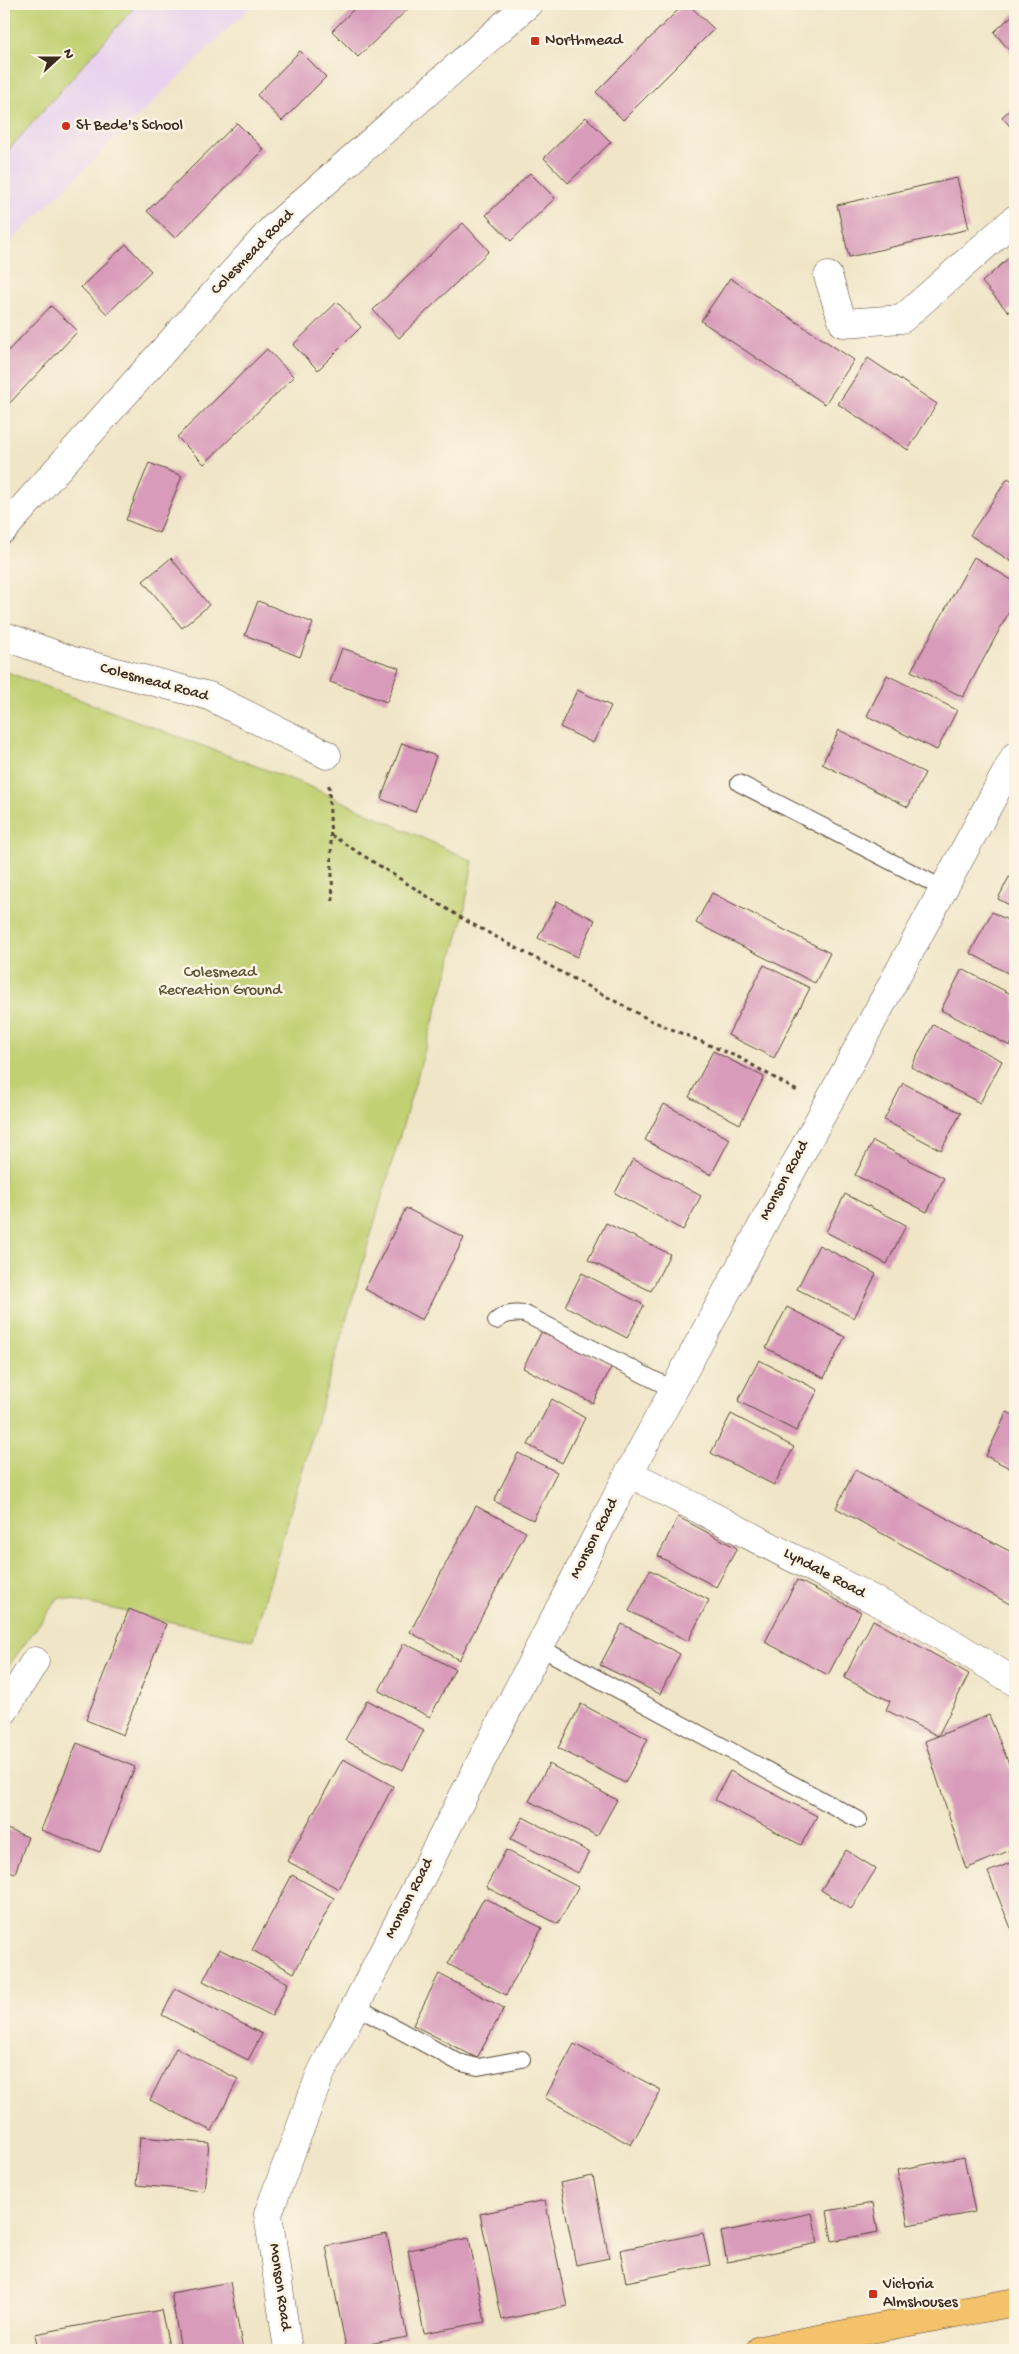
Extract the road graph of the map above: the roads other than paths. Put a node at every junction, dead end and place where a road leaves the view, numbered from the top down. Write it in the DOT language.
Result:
graph roads {
  1 [pos="528,4"];
  2 [pos="1015,219"];
  3 [pos="828,276"];
  4 [pos="4,529"];
  5 [pos="4,636"];
  6 [pos="327,755"];
  7 [pos="1015,756"];
  8 [pos="739,783"];
  9 [pos="944,889"];
  10 [pos="496,1321"];
  11 [pos="674,1390"];
  12 [pos="629,1473"];
  13 [pos="540,1647"];
  14 [pos="35,1661"];
  15 [pos="1015,1682"];
  16 [pos="4,1711"];
  17 [pos="858,1820"];
  18 [pos="355,2006"];
  19 [pos="522,2059"];
  20 [pos="1015,2304"];
  21 [pos="288,2350"];
  22 [pos="760,2350"];
  1 -- 4 [label="street, Colesmead Road"];
  2 -- 3 [label="street"];
  5 -- 6 [label="street, Colesmead Road"];
  7 -- 9 [label="street, Monson Road"];
  8 -- 9 [label="lane"];
  9 -- 11 [label="street, Monson Road"];
  10 -- 11 [label="lane"];
  11 -- 12 [label="street, Monson Road"];
  12 -- 13 [label="street, Monson Road"];
  12 -- 15 [label="street, Lyndale Road"];
  13 -- 17 [label="lane"];
  13 -- 18 [label="street, Monson Road"];
  14 -- 16 [label="street"];
  18 -- 19 [label="lane"];
  18 -- 21 [label="street, Monson Road"];
  20 -- 22 [label="main road"];
}
